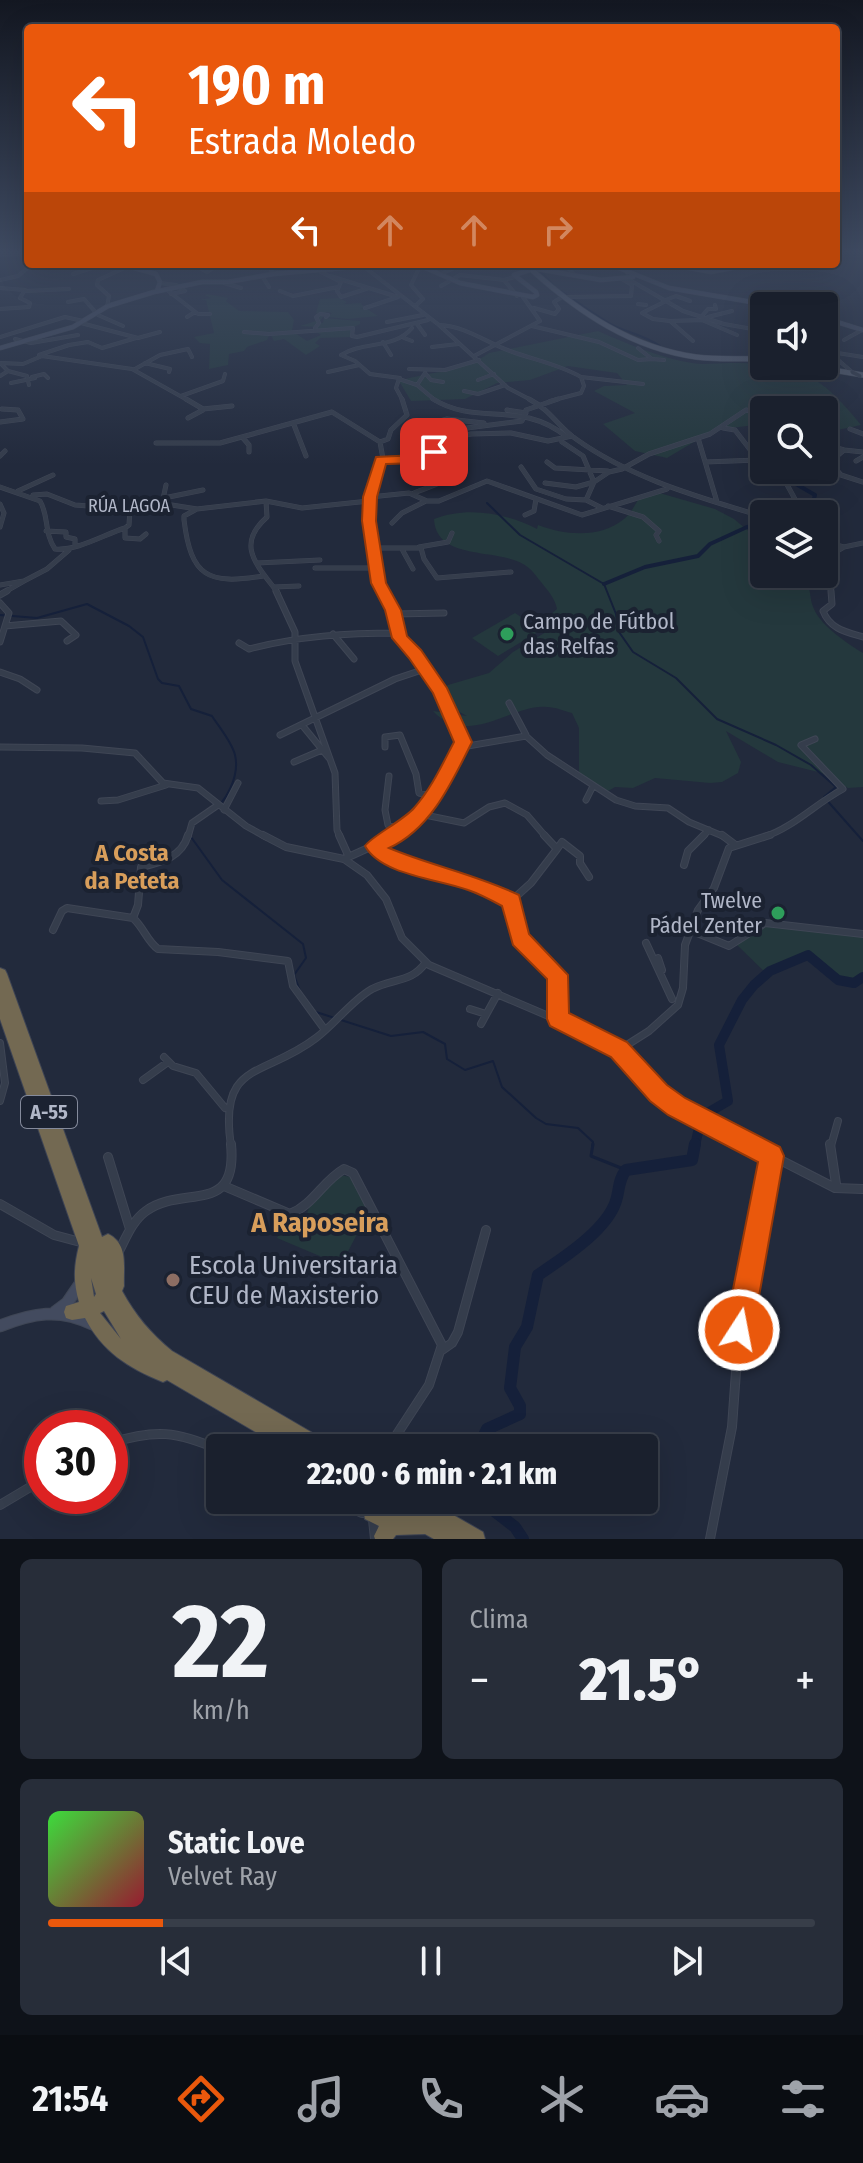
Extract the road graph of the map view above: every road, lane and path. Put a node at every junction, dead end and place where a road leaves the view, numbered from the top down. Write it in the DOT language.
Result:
graph roads {
  1 [pos="51,321"];
  2 [pos="78,321"];
  3 [pos="112,321"];
  4 [pos="318,321"];
  5 [pos="393,321"];
  6 [pos="425,321"];
  7 [pos="433,321"];
  8 [pos="540,321"];
  9 [pos="598,321"];
  10 [pos="670,321"];
  11 [pos="705,321"];
  12 [pos="716,321"];
  13 [pos="82,322"];
  14 [pos="387,322"];
  15 [pos="838,322"];
  16 [pos="723,323"];
  17 [pos="714,324"];
  18 [pos="415,325"];
  19 [pos="439,325"];
  20 [pos="123,326"];
  21 [pos="532,326"];
  22 [pos="679,328"];
  23 [pos="750,328"];
  24 [pos="314,329"];
  25 [pos="862,330"];
  26 [pos="726,331"];
  27 [pos="160,332"];
  28 [pos="244,332"];
  29 [pos="689,332"];
  30 [pos="0,334"];
  31 [pos="78,335"];
  32 [pos="425,335"];
  33 [pos="737,335"];
  34 [pos="728,337"];
  35 [pos="136,338"];
  36 [pos="404,338"];
  37 [pos="15,339"];
  38 [pos="844,340"];
  39 [pos="412,341"];
  40 [pos="693,341"];
  41 [pos="24,342"];
  42 [pos="383,342"];
  43 [pos="459,344"];
  44 [pos="495,344"];
  45 [pos="343,347"];
  46 [pos="432,347"];
  47 [pos="0,348"];
  48 [pos="638,348"];
  49 [pos="349,350"];
  50 [pos="838,353"];
  51 [pos="391,355"];
  52 [pos="39,356"];
  53 [pos="474,356"];
  54 [pos="750,356"];
  55 [pos="192,357"];
  56 [pos="863,357"];
  57 [pos="652,359"];
  58 [pos="479,360"];
  59 [pos="664,360"];
  60 [pos="0,362"];
  61 [pos="838,362"];
  62 [pos="144,363"];
  63 [pos="360,365"];
  64 [pos="409,369"];
  65 [pos="134,370"];
  66 [pos="8,371"];
  67 [pos="838,371"];
  68 [pos="169,372"];
  69 [pos="328,372"];
  70 [pos="425,373"];
  71 [pos="225,374"];
  72 [pos="494,374"];
  73 [pos="0,376"];
  74 [pos="862,376"];
  75 [pos="27,377"];
  76 [pos="581,377"];
  77 [pos="35,378"];
  78 [pos="48,378"];
  79 [pos="400,378"];
  80 [pos="478,380"];
  81 [pos="443,382"];
  82 [pos="11,383"];
  83 [pos="643,384"];
  84 [pos="29,385"];
  85 [pos="417,385"];
  86 [pos="505,385"];
  87 [pos="464,391"];
  88 [pos="180,397"];
  89 [pos="539,404"];
  90 [pos="232,406"];
  91 [pos="2,409"];
  92 [pos="204,410"];
  93 [pos="507,410"];
  94 [pos="750,411"];
  95 [pos="526,414"];
  96 [pos="188,418"];
  97 [pos="0,422"];
  98 [pos="495,423"];
  99 [pos="294,425"];
  100 [pos="427,425"];
  101 [pos="722,428"];
  102 [pos="850,429"];
  103 [pos="863,434"];
  104 [pos="569,436"];
  105 [pos="243,438"];
  106 [pos="450,438"];
  107 [pos="698,438"];
  108 [pos="380,442"];
  109 [pos="562,442"];
  110 [pos="156,443"];
  111 [pos="839,446"];
  112 [pos="844,450"];
  113 [pos="5,451"];
  114 [pos="249,452"];
  115 [pos="863,454"];
  116 [pos="0,456"];
  117 [pos="306,456"];
  118 [pos="383,459"];
  119 [pos="856,461"];
  120 [pos="547,462"];
  121 [pos="705,462"];
  122 [pos="521,467"];
  123 [pos="625,467"];
  124 [pos="592,470"];
  125 [pos="439,471"];
  126 [pos="456,472"];
  127 [pos="609,472"];
  128 [pos="53,475"];
  129 [pos="437,481"];
  130 [pos="594,482"];
  131 [pos="863,482"];
  132 [pos="545,483"];
  133 [pos="166,485"];
  134 [pos="0,487"];
  135 [pos="668,488"];
  136 [pos="203,490"];
  137 [pos="14,492"];
  138 [pos="414,493"];
  139 [pos="33,495"];
  140 [pos="0,496"];
  141 [pos="111,498"];
  142 [pos="370,499"];
  143 [pos="536,499"];
  144 [pos="162,500"];
  145 [pos="586,500"];
  146 [pos="266,501"];
  147 [pos="427,501"];
  148 [pos="717,502"];
  149 [pos="0,504"];
  150 [pos="604,507"];
  151 [pos="101,508"];
  152 [pos="130,509"];
  153 [pos="197,509"];
  154 [pos="750,512"];
  155 [pos="525,515"];
  156 [pos="392,523"];
  157 [pos="0,527"];
  158 [pos="125,528"];
  159 [pos="46,531"];
  160 [pos="452,533"];
  161 [pos="146,534"];
  162 [pos="659,541"];
  163 [pos="863,543"];
  164 [pos="75,546"];
  165 [pos="838,546"];
  166 [pos="418,547"];
  167 [pos="844,547"];
  168 [pos="375,548"];
  169 [pos="69,550"];
  170 [pos="403,551"];
  171 [pos="320,560"];
  172 [pos="257,563"];
  173 [pos="315,568"];
  174 [pos="377,568"];
  175 [pos="413,569"];
  176 [pos="511,572"];
  177 [pos="263,576"];
  178 [pos="24,581"];
  179 [pos="0,585"];
  180 [pos="299,586"];
  181 [pos="273,587"];
  182 [pos="0,595"];
  183 [pos="0,603"];
  184 [pos="444,613"];
  185 [pos="395,614"];
  186 [pos="6,624"];
  187 [pos="398,633"];
  188 [pos="333,634"];
  189 [pos="863,637"];
  190 [pos="296,639"];
  191 [pos="67,641"];
  192 [pos="0,642"];
  193 [pos="239,643"];
  194 [pos="354,659"];
  195 [pos="425,669"];
  196 [pos="0,672"];
  197 [pos="37,690"];
  198 [pos="509,703"];
  199 [pos="316,716"];
  200 [pos="302,725"];
  201 [pos="280,735"];
  202 [pos="526,736"];
  203 [pos="815,739"];
  204 [pos="0,747"];
  205 [pos="385,747"];
  206 [pos="461,747"];
  207 [pos="322,750"];
  208 [pos="330,759"];
  209 [pos="294,762"];
  210 [pos="389,776"];
  211 [pos="238,783"];
  212 [pos="166,785"];
  213 [pos="593,786"];
  214 [pos="432,796"];
  215 [pos="586,800"];
  216 [pos="101,801"];
  217 [pos="221,807"];
  218 [pos="420,814"];
  219 [pos="402,830"];
  220 [pos="709,830"];
  221 [pos="734,844"];
  222 [pos="375,846"];
  223 [pos="557,849"];
  224 [pos="346,857"];
  225 [pos="684,865"];
  226 [pos="589,877"];
  227 [pos="511,901"];
  228 [pos="133,918"];
  229 [pos="53,930"];
  230 [pos="690,930"];
  231 [pos="863,934"];
  232 [pos="646,943"];
  233 [pos="658,958"];
  234 [pos="426,962"];
  235 [pos="0,974"];
  236 [pos="498,993"];
  237 [pos="672,999"];
  238 [pos="0,1000"];
  239 [pos="678,1005"];
  240 [pos="470,1009"];
  241 [pos="486,1014"];
  242 [pos="558,1019"];
  243 [pos="481,1024"];
  244 [pos="325,1030"];
  245 [pos="0,1043"];
  246 [pos="619,1050"];
  247 [pos="143,1080"];
  248 [pos="0,1101"];
  249 [pos="225,1108"];
  250 [pos="838,1121"];
  251 [pos="771,1156"];
  252 [pos="108,1157"];
  253 [pos="836,1184"];
  254 [pos="224,1186"];
  255 [pos="863,1189"];
  256 [pos="0,1204"];
  257 [pos="486,1230"];
  258 [pos="129,1231"];
  259 [pos="104,1265"];
  260 [pos="83,1277"];
  261 [pos="72,1311"];
  262 [pos="0,1326"];
  263 [pos="442,1351"];
  264 [pos="175,1376"];
  265 [pos="276,1434"];
  266 [pos="298,1434"];
  267 [pos="400,1434"];
  268 [pos="128,1437"];
  269 [pos="206,1444"];
  270 [pos="24,1491"];
  271 [pos="0,1505"];
  272 [pos="406,1514"];
  273 [pos="429,1514"];
  274 [pos="430,1514"];
  275 [pos="385,1515"];
  276 [pos="452,1539"];
  277 [pos="476,1539"];
  278 [pos="710,1539"];
  1 -- 30 [label="street"];
  2 -- 13 [label="street"];
  3 -- 20 [label="street"];
  4 -- 24 [label="street"];
  5 -- 14 [label="street"];
  6 -- 18 [label="street"];
  7 -- 19 [label="street"];
  8 -- 21 [label="street"];
  9 -- 54 [label="main road"];
  10 -- 22 [label="street"];
  11 -- 17 [label="street"];
  12 -- 16 [label="street"];
  13 -- 35 [label="street"];
  13 -- 41 [label="street"];
  15 -- 25 [label="street"];
  16 -- 17 [label="street"];
  16 -- 23 [label="street"];
  17 -- 26 [label="street"];
  18 -- 24 [label="street"];
  18 -- 32 [label="street"];
  18 -- 36 [label="street"];
  19 -- 43 [label="street"];
  19 -- 44 [label="street"];
  21 -- 44 [label="street"];
  21 -- 57 [label="street"];
  22 -- 29 [label="street"];
  22 -- 40 [label="street"];
  24 -- 28 [label="street"];
  25 -- 38 [label="street"];
  26 -- 33 [label="street"];
  26 -- 34 [label="street"];
  27 -- 35 [label="street"];
  31 -- 41 [label="street"];
  35 -- 52 [label="street"];
  36 -- 39 [label="street"];
  36 -- 42 [label="street"];
  37 -- 41 [label="street"];
  41 -- 47 [label="street"];
  42 -- 49 [label="street"];
  42 -- 51 [label="street"];
  43 -- 46 [label="street"];
  43 -- 53 [label="street"];
  44 -- 53 [label="street"];
  44 -- 76 [label="street"];
  45 -- 49 [label="street"];
  48 -- 57 [label="street"];
  49 -- 63 [label="street"];
  50 -- 56 [label="street"];
  52 -- 60 [label="street"];
  52 -- 65 [label="street"];
  53 -- 58 [label="street"];
  55 -- 62 [label="street"];
  57 -- 59 [label="street"];
  58 -- 70 [label="street"];
  58 -- 72 [label="street"];
  60 -- 66 [label="street"];
  61 -- 74 [label="street, bridge"];
  62 -- 65 [label="street"];
  62 -- 68 [label="street"];
  63 -- 69 [label="street"];
  63 -- 79 [label="street"];
  64 -- 70 [label="street"];
  65 -- 88 [label="street"];
  66 -- 73 [label="street"];
  66 -- 75 [label="street"];
  67 -- 74 [label="main road"];
  70 -- 81 [label="street"];
  70 -- 85 [label="street"];
  71 -- 88 [label="street"];
  72 -- 80 [label="street"];
  72 -- 86 [label="street"];
  75 -- 77 [label="street"];
  75 -- 78 [label="street"];
  75 -- 82 [label="street"];
  75 -- 84 [label="street"];
  76 -- 83 [label="street"];
  76 -- 89 [label="street"];
  79 -- 85 [label="street"];
  79 -- 108 [label="street"];
  85 -- 95 [label="street"];
  86 -- 87 [label="street"];
  86 -- 89 [label="street"];
  88 -- 92 [label="street"];
  89 -- 95 [label="street"];
  89 -- 104 [label="street"];
  90 -- 92 [label="street"];
  91 -- 97 [label="street"];
  92 -- 96 [label="street"];
  93 -- 95 [label="street"];
  94 -- 101 [label="street"];
  95 -- 98 [label="street"];
  95 -- 104 [label="street"];
  98 -- 100 [label="street"];
  98 -- 106 [label="street"];
  99 -- 105 [label="street"];
  99 -- 108 [label="street"];
  99 -- 117 [label="street"];
  101 -- 107 [label="street"];
  101 -- 121 [label="street"];
  102 -- 103 [label="street"];
  104 -- 109 [label="street"];
  104 -- 123 [label="street"];
  105 -- 110 [label="street"];
  105 -- 114 [label="street"];
  106 -- 109 [label="street"];
  106 -- 118 [label="street"];
  107 -- 121 [label="street"];
  107 -- 123 [label="street"];
  108 -- 118 [label="street"];
  109 -- 124 [label="street"];
  111 -- 112 [label="street"];
  112 -- 115 [label="street"];
  112 -- 131 [label="street"];
  113 -- 116 [label="street"];
  115 -- 119 [label="street"];
  118 -- 142 [label="street"];
  120 -- 124 [label="street"];
  121 -- 148 [label="street"];
  122 -- 145 [label="street"];
  123 -- 127 [label="street"];
  123 -- 135 [label="street"];
  124 -- 127 [label="street"];
  124 -- 130 [label="street"];
  125 -- 129 [label="street"];
  126 -- 129 [label="street"];
  127 -- 130 [label="street"];
  128 -- 137 [label="street"];
  129 -- 138 [label="street"];
  130 -- 132 [label="street"];
  130 -- 145 [label="street"];
  133 -- 144 [label="street"];
  134 -- 137 [label="street"];
  135 -- 148 [label="street"];
  135 -- 150 [label="street"];
  136 -- 144 [label="street"];
  137 -- 139 [label="street, RÚA LAGOA"];
  137 -- 140 [label="street"];
  138 -- 142 [label="street, RÚA LAGOA"];
  138 -- 147 [label="street"];
  139 -- 151 [label="street, RÚA LAGOA"];
  139 -- 159 [label="street"];
  141 -- 151 [label="street"];
  142 -- 146 [label="street, RÚA LAGOA"];
  142 -- 168 [label="street"];
  143 -- 147 [label="street"];
  143 -- 150 [label="street"];
  143 -- 155 [label="street"];
  144 -- 152 [label="street, RÚA LAGOA"];
  144 -- 153 [label="street, RÚA LAGOA"];
  145 -- 150 [label="street"];
  146 -- 153 [label="street, RÚA LAGOA"];
  146 -- 172 [label="street"];
  147 -- 156 [label="street"];
  148 -- 154 [label="street"];
  149 -- 157 [label="street"];
  150 -- 162 [label="street"];
  151 -- 152 [label="street, RÚA LAGOA"];
  152 -- 158 [label="street"];
  153 -- 177 [label="street"];
  158 -- 161 [label="street"];
  158 -- 164 [label="street"];
  159 -- 164 [label="street"];
  159 -- 169 [label="street"];
  160 -- 166 [label="street"];
  163 -- 167 [label="street"];
  164 -- 169 [label="street"];
  165 -- 167 [label="street"];
  166 -- 170 [label="street"];
  166 -- 176 [label="street"];
  167 -- 189 [label="street"];
  168 -- 170 [label="street"];
  168 -- 174 [label="street"];
  169 -- 178 [label="street"];
  170 -- 175 [label="street"];
  171 -- 172 [label="street"];
  172 -- 177 [label="street"];
  173 -- 174 [label="street"];
  174 -- 185 [label="street"];
  177 -- 181 [label="street"];
  178 -- 179 [label="street"];
  178 -- 182 [label="street"];
  180 -- 181 [label="street"];
  181 -- 190 [label="street"];
  183 -- 186 [label="street"];
  184 -- 185 [label="street"];
  185 -- 187 [label="street"];
  186 -- 191 [label="street"];
  186 -- 192 [label="street"];
  187 -- 188 [label="street"];
  187 -- 195 [label="street"];
  188 -- 190 [label="street"];
  188 -- 194 [label="street"];
  190 -- 193 [label="street"];
  190 -- 199 [label="street"];
  195 -- 199 [label="street"];
  195 -- 206 [label="street"];
  196 -- 197 [label="street"];
  198 -- 202 [label="street"];
  199 -- 200 [label="street"];
  199 -- 208 [label="street"];
  200 -- 201 [label="street"];
  200 -- 207 [label="street"];
  202 -- 206 [label="street"];
  202 -- 213 [label="street"];
  203 -- 221 [label="street"];
  204 -- 212 [label="street"];
  205 -- 214 [label="street"];
  206 -- 214 [label="street"];
  207 -- 208 [label="street"];
  207 -- 209 [label="street"];
  208 -- 224 [label="street"];
  210 -- 219 [label="street"];
  211 -- 217 [label="street"];
  212 -- 216 [label="street"];
  212 -- 217 [label="street"];
  213 -- 215 [label="street"];
  213 -- 220 [label="street"];
  214 -- 218 [label="street"];
  217 -- 224 [label="street"];
  217 -- 228 [label="street"];
  218 -- 219 [label="street"];
  218 -- 223 [label="street"];
  219 -- 222 [label="street"];
  220 -- 221 [label="street"];
  220 -- 225 [label="street"];
  221 -- 230 [label="street"];
  222 -- 224 [label="street"];
  222 -- 227 [label="street"];
  223 -- 226 [label="street"];
  223 -- 227 [label="street"];
  224 -- 234 [label="street"];
  227 -- 242 [label="street"];
  228 -- 229 [label="street"];
  228 -- 244 [label="street"];
  230 -- 231 [label="street"];
  230 -- 239 [label="street"];
  232 -- 237 [label="street"];
  233 -- 237 [label="street"];
  234 -- 236 [label="street"];
  234 -- 244 [label="street"];
  235 -- 259 [label="highway, A-55"];
  236 -- 241 [label="street"];
  236 -- 242 [label="street"];
  237 -- 239 [label="street"];
  238 -- 259 [label="highway, A-55"];
  239 -- 246 [label="street"];
  240 -- 241 [label="street"];
  241 -- 243 [label="street"];
  242 -- 246 [label="street"];
  244 -- 249 [label="street"];
  245 -- 248 [label="street"];
  246 -- 251 [label="street"];
  247 -- 249 [label="street"];
  249 -- 254 [label="street"];
  250 -- 253 [label="street"];
  251 -- 255 [label="street"];
  251 -- 278 [label="street"];
  252 -- 258 [label="street"];
  254 -- 258 [label="street"];
  254 -- 263 [label="street"];
  256 -- 259 [label="street"];
  257 -- 263 [label="street"];
  258 -- 259 [label="street"];
  258 -- 259 [label="street"];
  259 -- 260 [label="highway"];
  259 -- 261 [label="highway"];
  259 -- 264 [label="highway, A-55"];
  259 -- 266 [label="highway, A-55"];
  260 -- 261 [label="highway"];
  260 -- 261 [label="street"];
  261 -- 262 [label="street"];
  261 -- 264 [label="highway"];
  263 -- 267 [label="street"];
  264 -- 265 [label="highway, A-55"];
  268 -- 269 [label="street"];
  270 -- 271 [label="street"];
  272 -- 275 [label="highway"];
  273 -- 276 [label="highway"];
  274 -- 277 [label="highway"];
}
